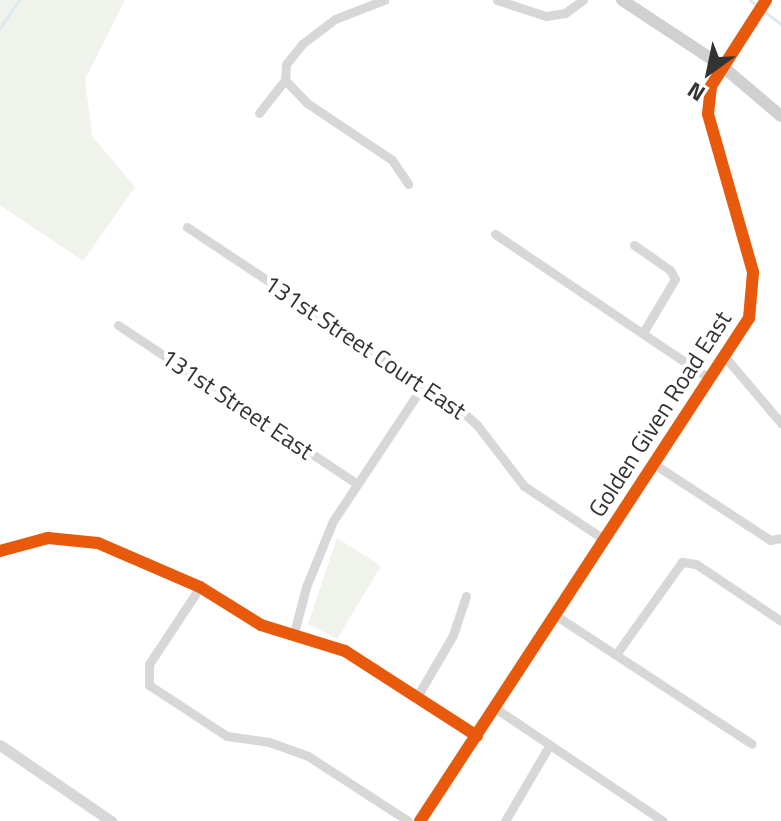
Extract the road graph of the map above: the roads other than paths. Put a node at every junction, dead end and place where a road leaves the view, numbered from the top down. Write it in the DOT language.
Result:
graph roads {
  1 [pos="382,0"];
  2 [pos="497,0"];
  3 [pos="583,0"];
  4 [pos="622,0"];
  5 [pos="766,0"];
  6 [pos="722,66"];
  7 [pos="285,80"];
  8 [pos="259,113"];
  9 [pos="781,116"];
  10 [pos="408,184"];
  11 [pos="187,227"];
  12 [pos="495,234"];
  13 [pos="634,245"];
  14 [pos="118,325"];
  15 [pos="643,333"];
  16 [pos="725,357"];
  17 [pos="710,379"];
  18 [pos="424,384"];
  19 [pos="781,423"];
  20 [pos="654,464"];
  21 [pos="356,483"];
  22 [pos="781,538"];
  23 [pos="605,540"];
  24 [pos="0,551"];
  25 [pos="200,587"];
  26 [pos="466,596"];
  27 [pos="555,615"];
  28 [pos="781,621"];
  29 [pos="294,633"];
  30 [pos="617,653"];
  31 [pos="418,695"];
  32 [pos="495,708"];
  33 [pos="477,736"];
  34 [pos="752,744"];
  35 [pos="0,745"];
  36 [pos="549,746"];
  37 [pos="111,821"];
  38 [pos="408,821"];
  39 [pos="420,821"];
  40 [pos="505,821"];
  41 [pos="663,821"];
  1 -- 7 [label="street"];
  2 -- 3 [label="street"];
  4 -- 6 [label="main road"];
  5 -- 6 [label="street, Golden Given Road East"];
  6 -- 9 [label="main road"];
  6 -- 16 [label="street, Golden Given Road East"];
  7 -- 8 [label="street"];
  7 -- 10 [label="street"];
  11 -- 18 [label="street, 131st Street Court East"];
  12 -- 15 [label="street"];
  13 -- 15 [label="street"];
  14 -- 21 [label="street, 131st Street East"];
  15 -- 17 [label="street"];
  16 -- 17 [label="street, Golden Given Road East"];
  16 -- 19 [label="street"];
  17 -- 20 [label="street, Golden Given Road East"];
  18 -- 21 [label="street"];
  18 -- 23 [label="street, 131st Street Court East"];
  20 -- 22 [label="street"];
  20 -- 23 [label="street, Golden Given Road East"];
  21 -- 29 [label="street"];
  23 -- 27 [label="street, Golden Given Road East"];
  24 -- 25 [label="street"];
  25 -- 29 [label="street"];
  25 -- 38 [label="street"];
  26 -- 31 [label="street"];
  27 -- 30 [label="street"];
  27 -- 32 [label="street, Golden Given Road East"];
  28 -- 30 [label="street"];
  29 -- 31 [label="street"];
  30 -- 34 [label="street"];
  31 -- 33 [label="street"];
  32 -- 33 [label="street, Golden Given Road East"];
  32 -- 36 [label="street"];
  33 -- 39 [label="street, Golden Given Road East"];
  35 -- 37 [label="street"];
  36 -- 40 [label="street"];
  36 -- 41 [label="street"];
}
